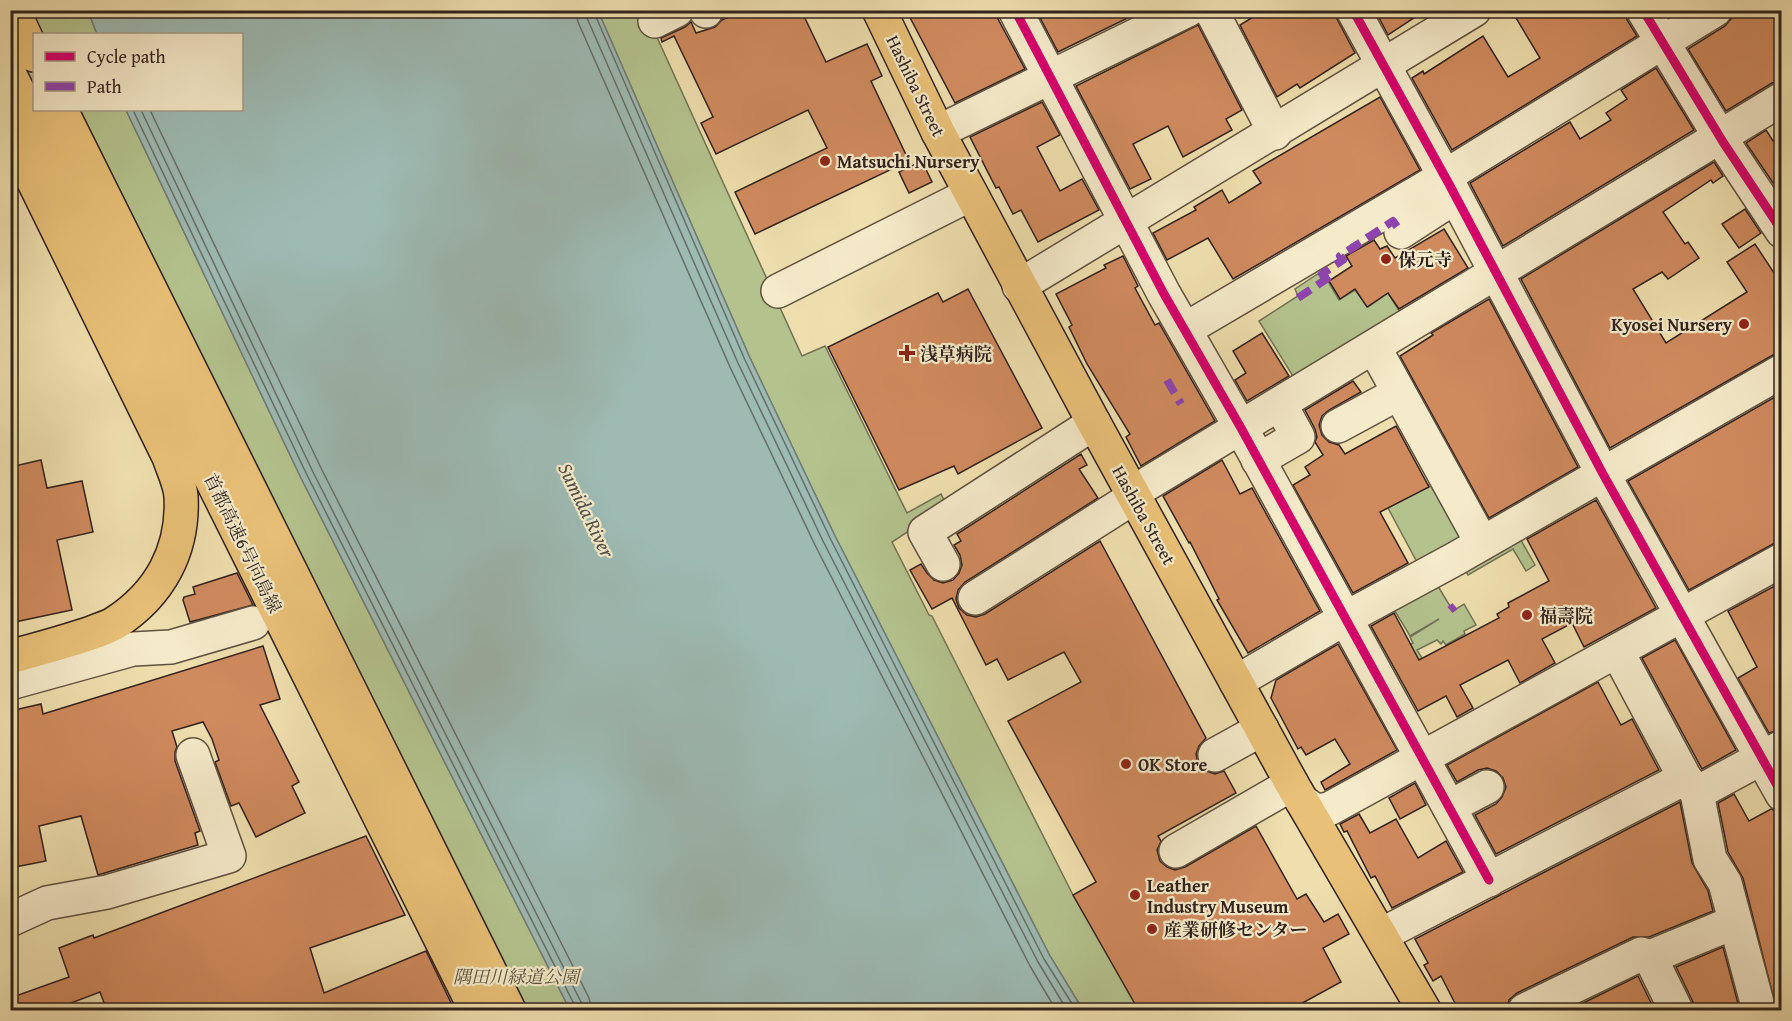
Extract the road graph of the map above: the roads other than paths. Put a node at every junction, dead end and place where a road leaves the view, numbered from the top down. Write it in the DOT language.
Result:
graph roads {
  1 [pos="13,10"];
  2 [pos="33,10"];
  3 [pos="879,10"];
  4 [pos="1015,10"];
  5 [pos="1188,10"];
  6 [pos="1211,10"];
  7 [pos="1353,10"];
  8 [pos="1474,10"];
  9 [pos="1643,10"];
  10 [pos="1715,10"];
  11 [pos="44,33"];
  12 [pos="1663,43"];
  13 [pos="33,53"];
  14 [pos="1382,66"];
  15 [pos="10,75"];
  16 [pos="1049,77"];
  17 [pos="1782,99"];
  18 [pos="62,111"];
  19 [pos="82,111"];
  20 [pos="938,132"];
  21 [pos="1275,133"];
  22 [pos="10,134"];
  23 [pos="1720,136"];
  24 [pos="1450,187"];
  25 [pos="971,194"];
  26 [pos="1126,223"];
  27 [pos="1782,231"];
  28 [pos="1401,232"];
  29 [pos="1496,274"];
  30 [pos="1019,286"];
  31 [pos="778,291"];
  32 [pos="1187,334"];
  33 [pos="1374,347"];
  34 [pos="1782,371"];
  35 [pos="1399,393"];
  36 [pos="1280,404"];
  37 [pos="1094,423"];
  38 [pos="1338,426"];
  39 [pos="1241,428"];
  40 [pos="1258,460"];
  41 [pos="1603,474"];
  42 [pos="1133,495"];
  43 [pos="1482,543"];
  44 [pos="1782,560"];
  45 [pos="286,563"];
  46 [pos="943,564"];
  47 [pos="975,597"];
  48 [pos="1682,616"];
  49 [pos="1344,619"];
  50 [pos="253,623"];
  51 [pos="1617,651"];
  52 [pos="10,657"];
  53 [pos="1236,682"];
  54 [pos="10,683"];
  55 [pos="1262,729"];
  56 [pos="1771,753"];
  57 [pos="193,755"];
  58 [pos="1215,755"];
  59 [pos="1421,758"];
  60 [pos="1691,785"];
  61 [pos="1487,787"];
  62 [pos="1297,792"];
  63 [pos="1782,794"];
  64 [pos="1449,807"];
  65 [pos="1176,851"];
  66 [pos="1491,880"];
  67 [pos="452,898"];
  68 [pos="10,920"];
  69 [pos="1735,922"];
  70 [pos="1381,935"];
  71 [pos="1650,957"];
  72 [pos="476,1011"];
  73 [pos="509,1011"];
  74 [pos="524,1011"];
  75 [pos="1424,1011"];
  76 [pos="1525,1011"];
  77 [pos="1676,1011"];
  78 [pos="1759,1011"];
  1 -- 13 [label="main road"];
  2 -- 11 [label="main road"];
  3 -- 20 [label="main road, Hashiba Street"];
  4 -- 16 [label="street"];
  5 -- 16 [label="street"];
  6 -- 21 [label="street"];
  7 -- 14 [label="street"];
  8 -- 14 [label="street"];
  9 -- 12 [label="street"];
  10 -- 12 [label="street"];
  12 -- 23 [label="street"];
  12 -- 24 [label="street"];
  14 -- 21 [label="street"];
  14 -- 24 [label="street"];
  15 -- 72 [label="main road, 首都高速6号向島線"];
  16 -- 20 [label="street"];
  16 -- 26 [label="street"];
  17 -- 23 [label="street"];
  18 -- 45 [label="main road, 首都高速6号向島線"];
  19 -- 45 [label="main road"];
  20 -- 25 [label="main road, Hashiba Street"];
  21 -- 26 [label="street"];
  22 -- 52 [label="main road"];
  23 -- 27 [label="street"];
  23 -- 29 [label="street"];
  24 -- 28 [label="street"];
  24 -- 29 [label="street"];
  24 -- 32 [label="street"];
  25 -- 30 [label="main road, Hashiba Street"];
  25 -- 31 [label="street"];
  26 -- 30 [label="street"];
  26 -- 32 [label="street"];
  29 -- 33 [label="street"];
  29 -- 41 [label="street"];
  30 -- 37 [label="main road, Hashiba Street"];
  32 -- 39 [label="street"];
  33 -- 35 [label="street"];
  33 -- 36 [label="street"];
  34 -- 41 [label="street"];
  35 -- 38 [label="street"];
  35 -- 43 [label="street"];
  36 -- 39 [label="street"];
  36 -- 40 [label="street"];
  37 -- 42 [label="main road, Hashiba Street"];
  37 -- 46 [label="street"];
  39 -- 40 [label="street"];
  39 -- 42 [label="street"];
  40 -- 49 [label="street"];
  41 -- 43 [label="street"];
  41 -- 48 [label="street"];
  42 -- 47 [label="street"];
  42 -- 53 [label="main road, Hashiba Street"];
  43 -- 49 [label="street"];
  44 -- 48 [label="street"];
  45 -- 67 [label="main road, 首都高速6号向島線"];
  48 -- 51 [label="street"];
  48 -- 56 [label="street"];
  49 -- 53 [label="street"];
  49 -- 59 [label="street"];
  50 -- 54 [label="street"];
  51 -- 59 [label="street"];
  51 -- 60 [label="street"];
  53 -- 55 [label="main road, Hashiba Street"];
  55 -- 58 [label="street"];
  55 -- 62 [label="main road, Hashiba Street"];
  56 -- 60 [label="street"];
  56 -- 63 [label="street"];
  57 -- 68 [label="street"];
  59 -- 62 [label="street"];
  59 -- 64 [label="street"];
  60 -- 66 [label="street"];
  60 -- 69 [label="street"];
  61 -- 64 [label="street"];
  62 -- 65 [label="street"];
  62 -- 70 [label="main road, Hashiba Street"];
  64 -- 66 [label="street"];
  66 -- 70 [label="street"];
  67 -- 73 [label="main road, 首都高速6号向島線"];
  67 -- 74 [label="main road"];
  69 -- 71 [label="street"];
  69 -- 78 [label="street"];
  70 -- 75 [label="main road, Hashiba Street"];
  71 -- 76 [label="street"];
  71 -- 77 [label="street"];
}
